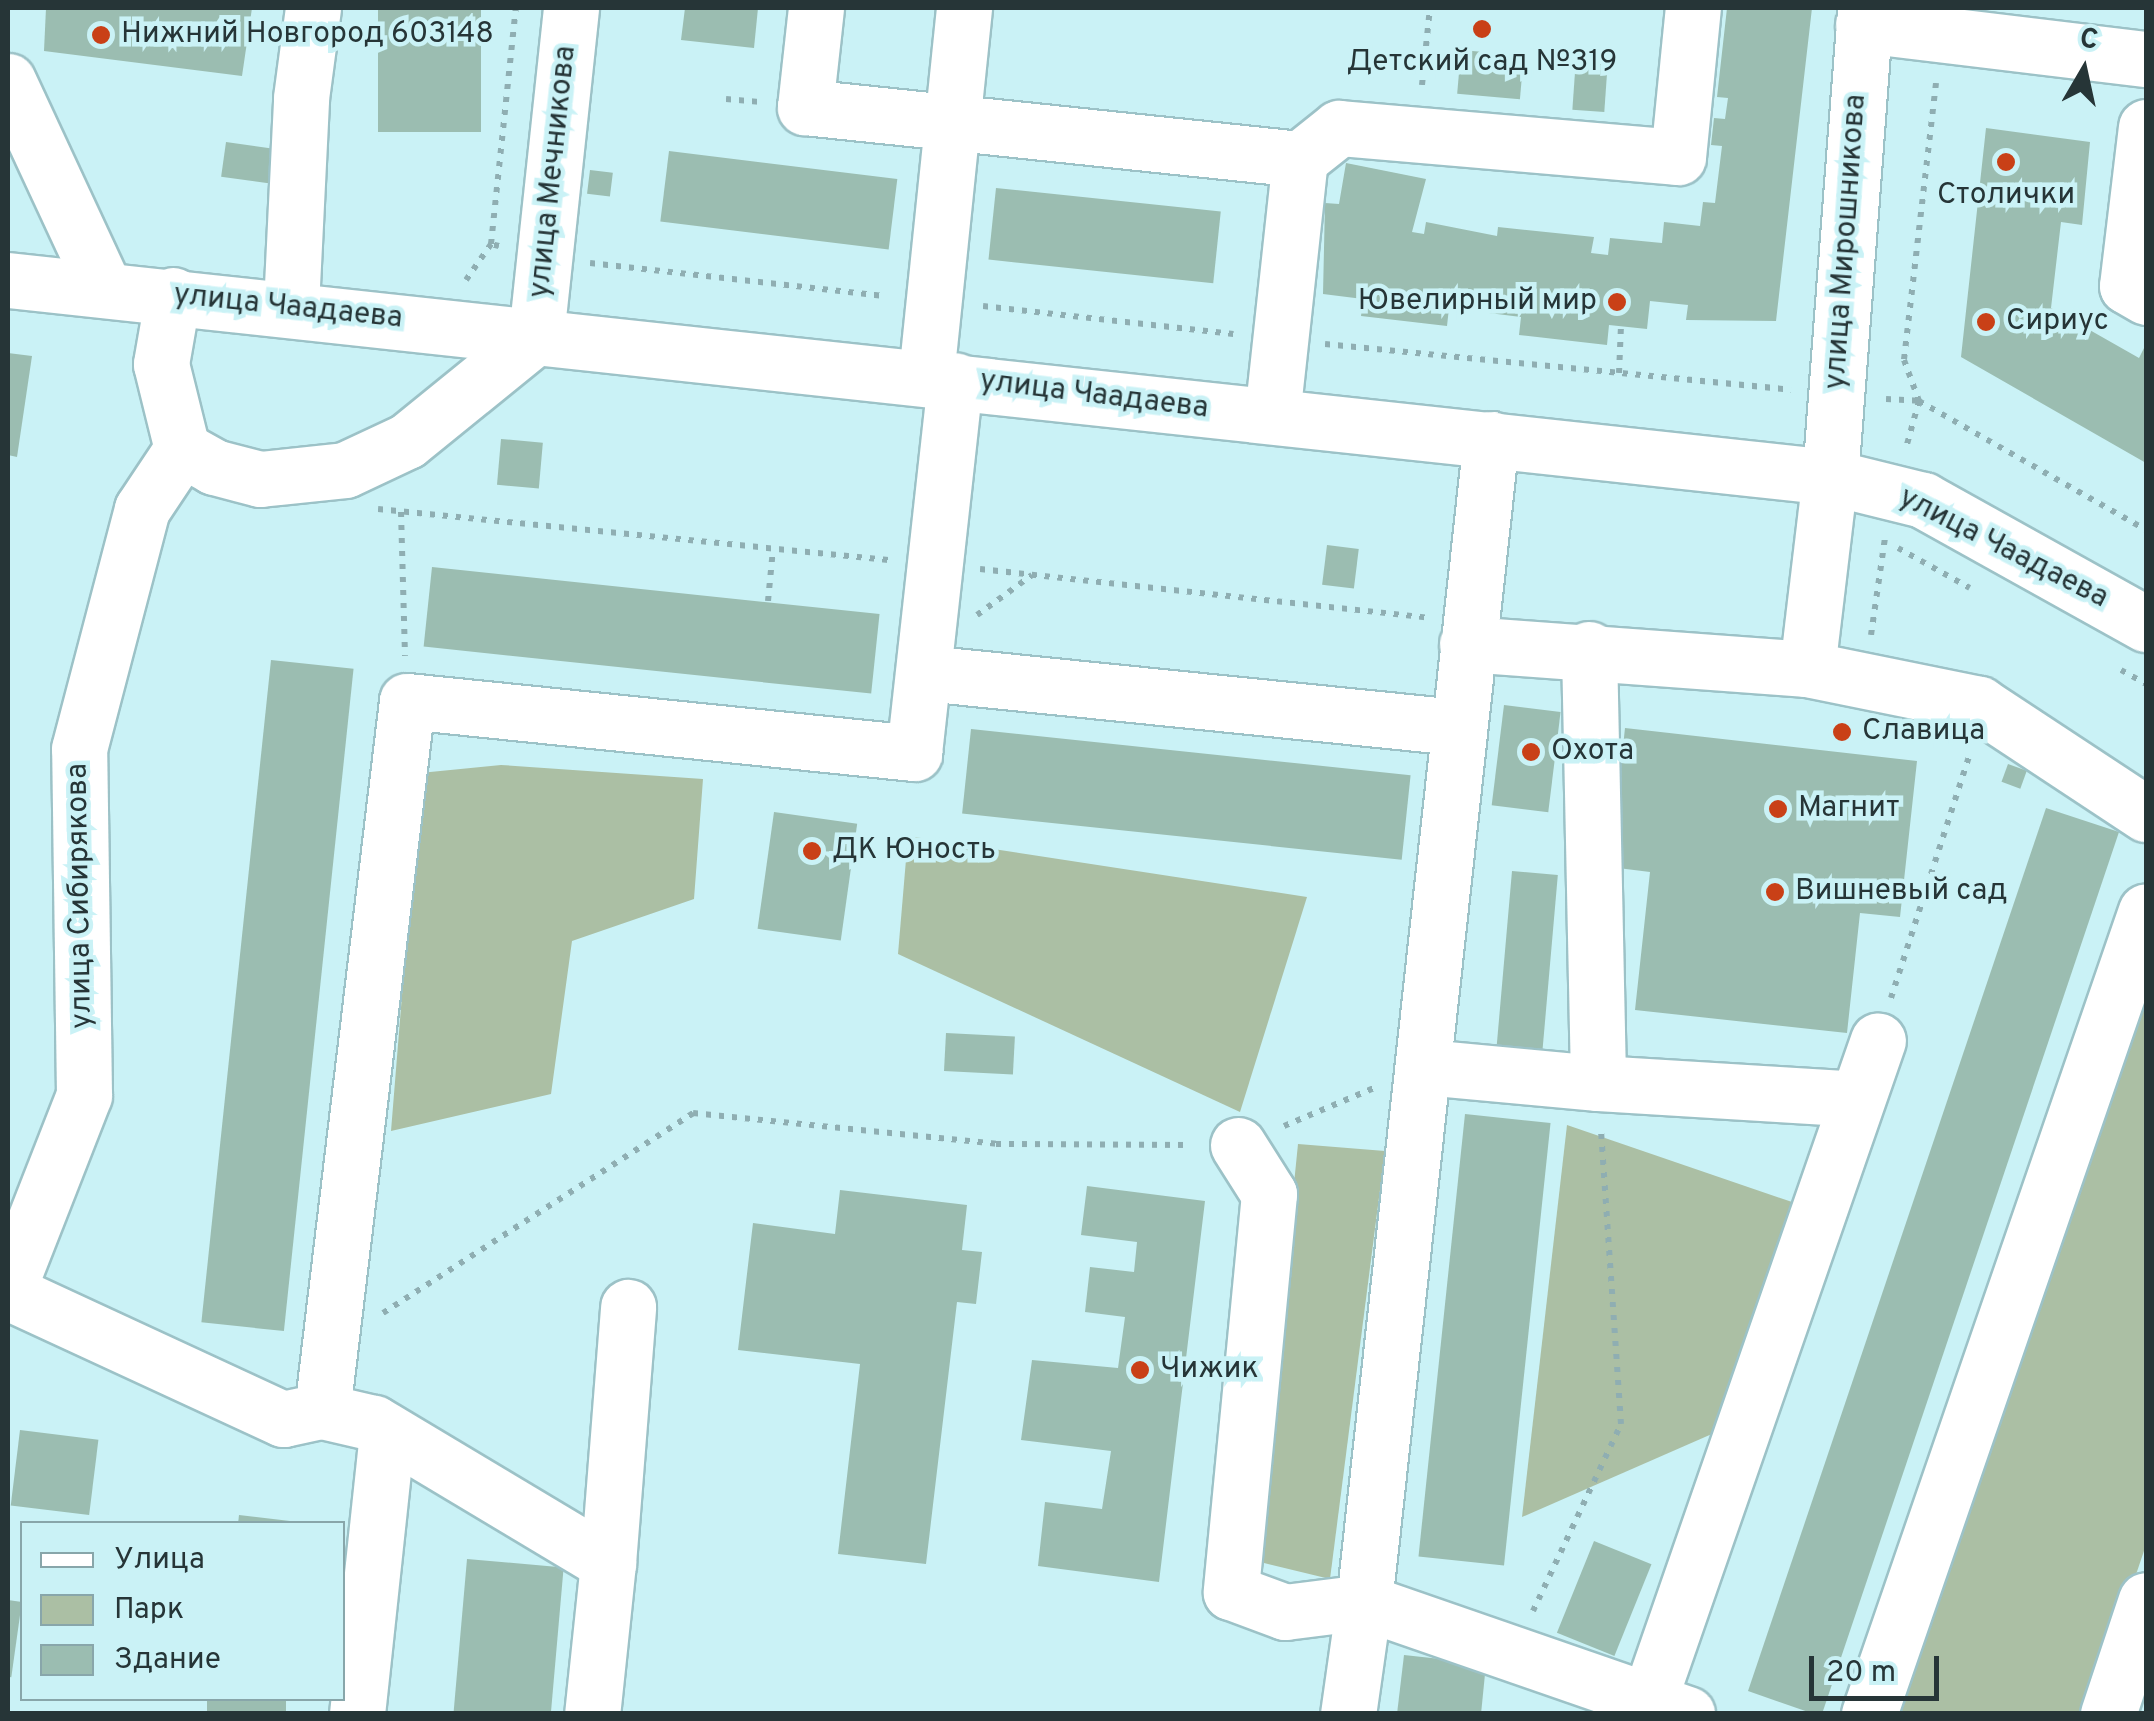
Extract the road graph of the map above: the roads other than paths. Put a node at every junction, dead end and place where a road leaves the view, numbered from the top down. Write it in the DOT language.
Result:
graph roads {
  1 [pos="313,8"];
  2 [pos="571,8"];
  3 [pos="816,8"];
  4 [pos="964,8"];
  5 [pos="1693,8"];
  6 [pos="1864,16"];
  7 [pos="2146,59"];
  8 [pos="8,82"];
  9 [pos="951,124"];
  10 [pos="2146,126"];
  11 [pos="1300,159"];
  12 [pos="8,280"];
  13 [pos="104,288"];
  14 [pos="173,296"];
  15 [pos="2146,296"];
  16 [pos="292,306"];
  17 [pos="536,336"];
  18 [pos="941,378"];
  19 [pos="1272,416"];
  20 [pos="1491,439"];
  21 [pos="182,449"];
  22 [pos="1830,478"];
  23 [pos="2146,624"];
  24 [pos="1467,644"];
  25 [pos="1589,649"];
  26 [pos="1807,668"];
  27 [pos="925,674"];
  28 [pos="1457,728"];
  29 [pos="2146,814"];
  30 [pos="2146,910"];
  31 [pos="1878,1040"];
  32 [pos="1425,1067"];
  33 [pos="1598,1083"];
  34 [pos="1856,1099"];
  35 [pos="1238,1145"];
  36 [pos="8,1291"];
  37 [pos="628,1307"];
  38 [pos="322,1411"];
  39 [pos="387,1432"];
  40 [pos="608,1563"];
  41 [pos="2146,1600"];
  42 [pos="1364,1602"];
  43 [pos="1345,1706"];
  44 [pos="1660,1709"];
  45 [pos="357,1714"];
  46 [pos="592,1714"];
  47 [pos="1869,1714"];
  48 [pos="2108,1714"];
  1 -- 16 [label="street"];
  2 -- 17 [label="street, улица Мечникова"];
  3 -- 9 [label="street"];
  4 -- 9 [label="street"];
  5 -- 11 [label="street"];
  6 -- 7 [label="street"];
  6 -- 22 [label="street, улица Мирошникова"];
  8 -- 13 [label="street"];
  9 -- 11 [label="street"];
  9 -- 18 [label="street"];
  10 -- 15 [label="street"];
  11 -- 19 [label="street"];
  12 -- 13 [label="street, улица Чаадаева"];
  13 -- 14 [label="street, улица Чаадаева"];
  14 -- 16 [label="street, улица Чаадаева"];
  14 -- 21 [label="street"];
  16 -- 17 [label="street, улица Чаадаева"];
  17 -- 18 [label="street, улица Чаадаева"];
  17 -- 21 [label="street"];
  18 -- 19 [label="street, улица Чаадаева"];
  18 -- 27 [label="street"];
  19 -- 20 [label="street, улица Чаадаева"];
  20 -- 22 [label="street, улица Чаадаева"];
  20 -- 24 [label="street"];
  21 -- 36 [label="street, улица Сибирякова"];
  22 -- 23 [label="street, улица Чаадаева"];
  22 -- 26 [label="street, улица Мирошникова"];
  24 -- 25 [label="street"];
  24 -- 28 [label="street"];
  25 -- 26 [label="street"];
  25 -- 33 [label="street"];
  26 -- 29 [label="street"];
  27 -- 28 [label="street"];
  27 -- 38 [label="street"];
  28 -- 32 [label="street"];
  30 -- 47 [label="street"];
  31 -- 34 [label="street"];
  32 -- 33 [label="street"];
  32 -- 42 [label="street"];
  33 -- 34 [label="street"];
  34 -- 44 [label="street"];
  35 -- 42 [label="street"];
  36 -- 38 [label="street"];
  37 -- 40 [label="street"];
  38 -- 39 [label="street"];
  39 -- 40 [label="street"];
  39 -- 45 [label="street"];
  40 -- 46 [label="street"];
  41 -- 48 [label="street"];
  42 -- 43 [label="street"];
  42 -- 44 [label="street"];
}
